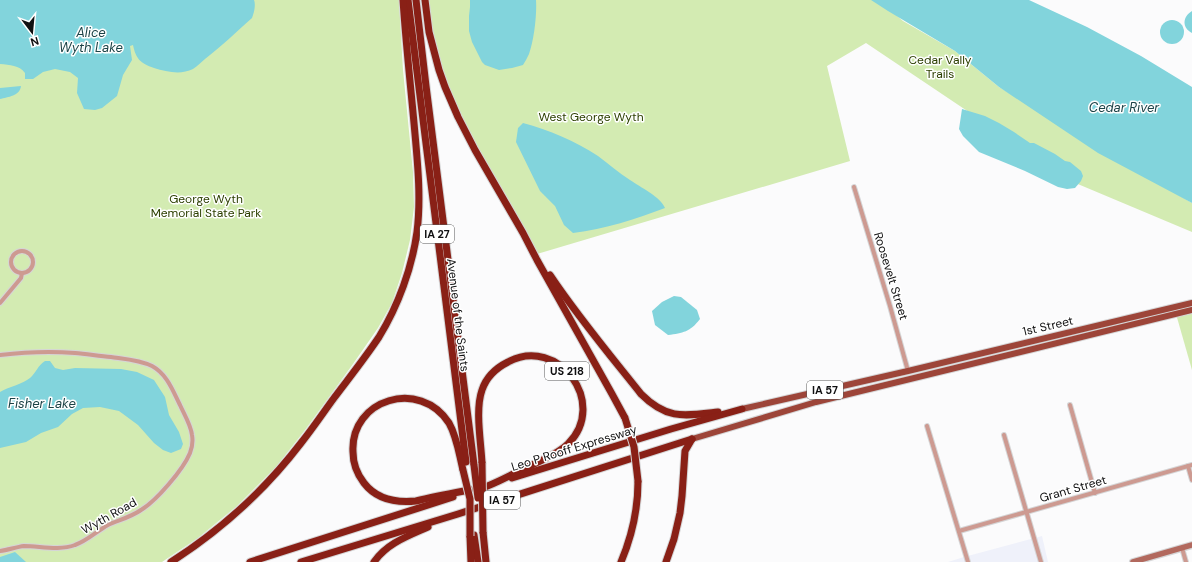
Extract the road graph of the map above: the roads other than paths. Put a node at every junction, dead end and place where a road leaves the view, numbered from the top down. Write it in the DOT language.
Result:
graph roads {
  1 [pos="403,0"];
  2 [pos="408,0"];
  3 [pos="416,0"];
  4 [pos="425,0"];
  5 [pos="854,187"];
  6 [pos="523,233"];
  7 [pos="22,273"];
  8 [pos="0,303"];
  9 [pos="1192,303"];
  10 [pos="1192,310"];
  11 [pos="0,355"];
  12 [pos="908,371"];
  13 [pos="1070,405"];
  14 [pos="742,409"];
  15 [pos="927,426"];
  16 [pos="1004,435"];
  17 [pos="692,439"];
  18 [pos="1190,465"];
  19 [pos="465,469"];
  20 [pos="1192,480"];
  21 [pos="484,487"];
  22 [pos="1095,493"];
  23 [pos="1027,513"];
  24 [pos="458,514"];
  25 [pos="959,531"];
  26 [pos="483,532"];
  27 [pos="472,535"];
  28 [pos="1192,545"];
  29 [pos="1182,548"];
  30 [pos="0,551"];
  31 [pos="171,562"];
  32 [pos="250,562"];
  33 [pos="301,562"];
  34 [pos="374,562"];
  35 [pos="471,562"];
  36 [pos="478,562"];
  37 [pos="486,562"];
  38 [pos="621,562"];
  39 [pos="666,562"];
  40 [pos="968,562"];
  41 [pos="1041,562"];
  42 [pos="1133,562"];
  43 [pos="1186,562"];
  1 -- 31 [label="highway"];
  2 -- 19 [label="highway, Avenue of the Saints / IA 27"];
  3 -- 26 [label="highway, Avenue of the Saints / IA 27, bridge"];
  4 -- 6 [label="highway"];
  5 -- 12 [label="street, Roosevelt Street"];
  6 -- 14 [label="highway"];
  6 -- 38 [label="highway, bridge"];
  7 -- 7 [label="street"];
  7 -- 8 [label="street"];
  9 -- 12 [label="main road, 1st Street"];
  10 -- 17 [label="main road, 1st Street / IA 57"];
  11 -- 30 [label="street, Wyth Road"];
  12 -- 14 [label="main road, Leo P Rooff Expressway / IA 57"];
  13 -- 22 [label="street"];
  14 -- 21 [label="highway, Leo P Rooff Expressway / IA 57"];
  15 -- 25 [label="street"];
  16 -- 23 [label="street"];
  17 -- 24 [label="highway, IA 57"];
  17 -- 39 [label="highway"];
  18 -- 20 [label="street"];
  18 -- 22 [label="street, Grant Street"];
  19 -- 21 [label="highway"];
  19 -- 27 [label="highway, Avenue of the Saints / IA 27, bridge"];
  21 -- 26 [label="highway, US 218, bridge"];
  21 -- 32 [label="highway, Leo P Rooff Expressway / US 218"];
  22 -- 23 [label="street, Grant Street"];
  23 -- 25 [label="street, Grant Street"];
  23 -- 41 [label="street"];
  24 -- 33 [label="highway, IA 57"];
  24 -- 34 [label="highway"];
  25 -- 40 [label="street"];
  26 -- 37 [label="highway, Avenue of the Saints"];
  27 -- 35 [label="highway"];
  27 -- 36 [label="highway"];
  28 -- 29 [label="main road"];
  29 -- 42 [label="main road"];
  29 -- 43 [label="street"];
}
